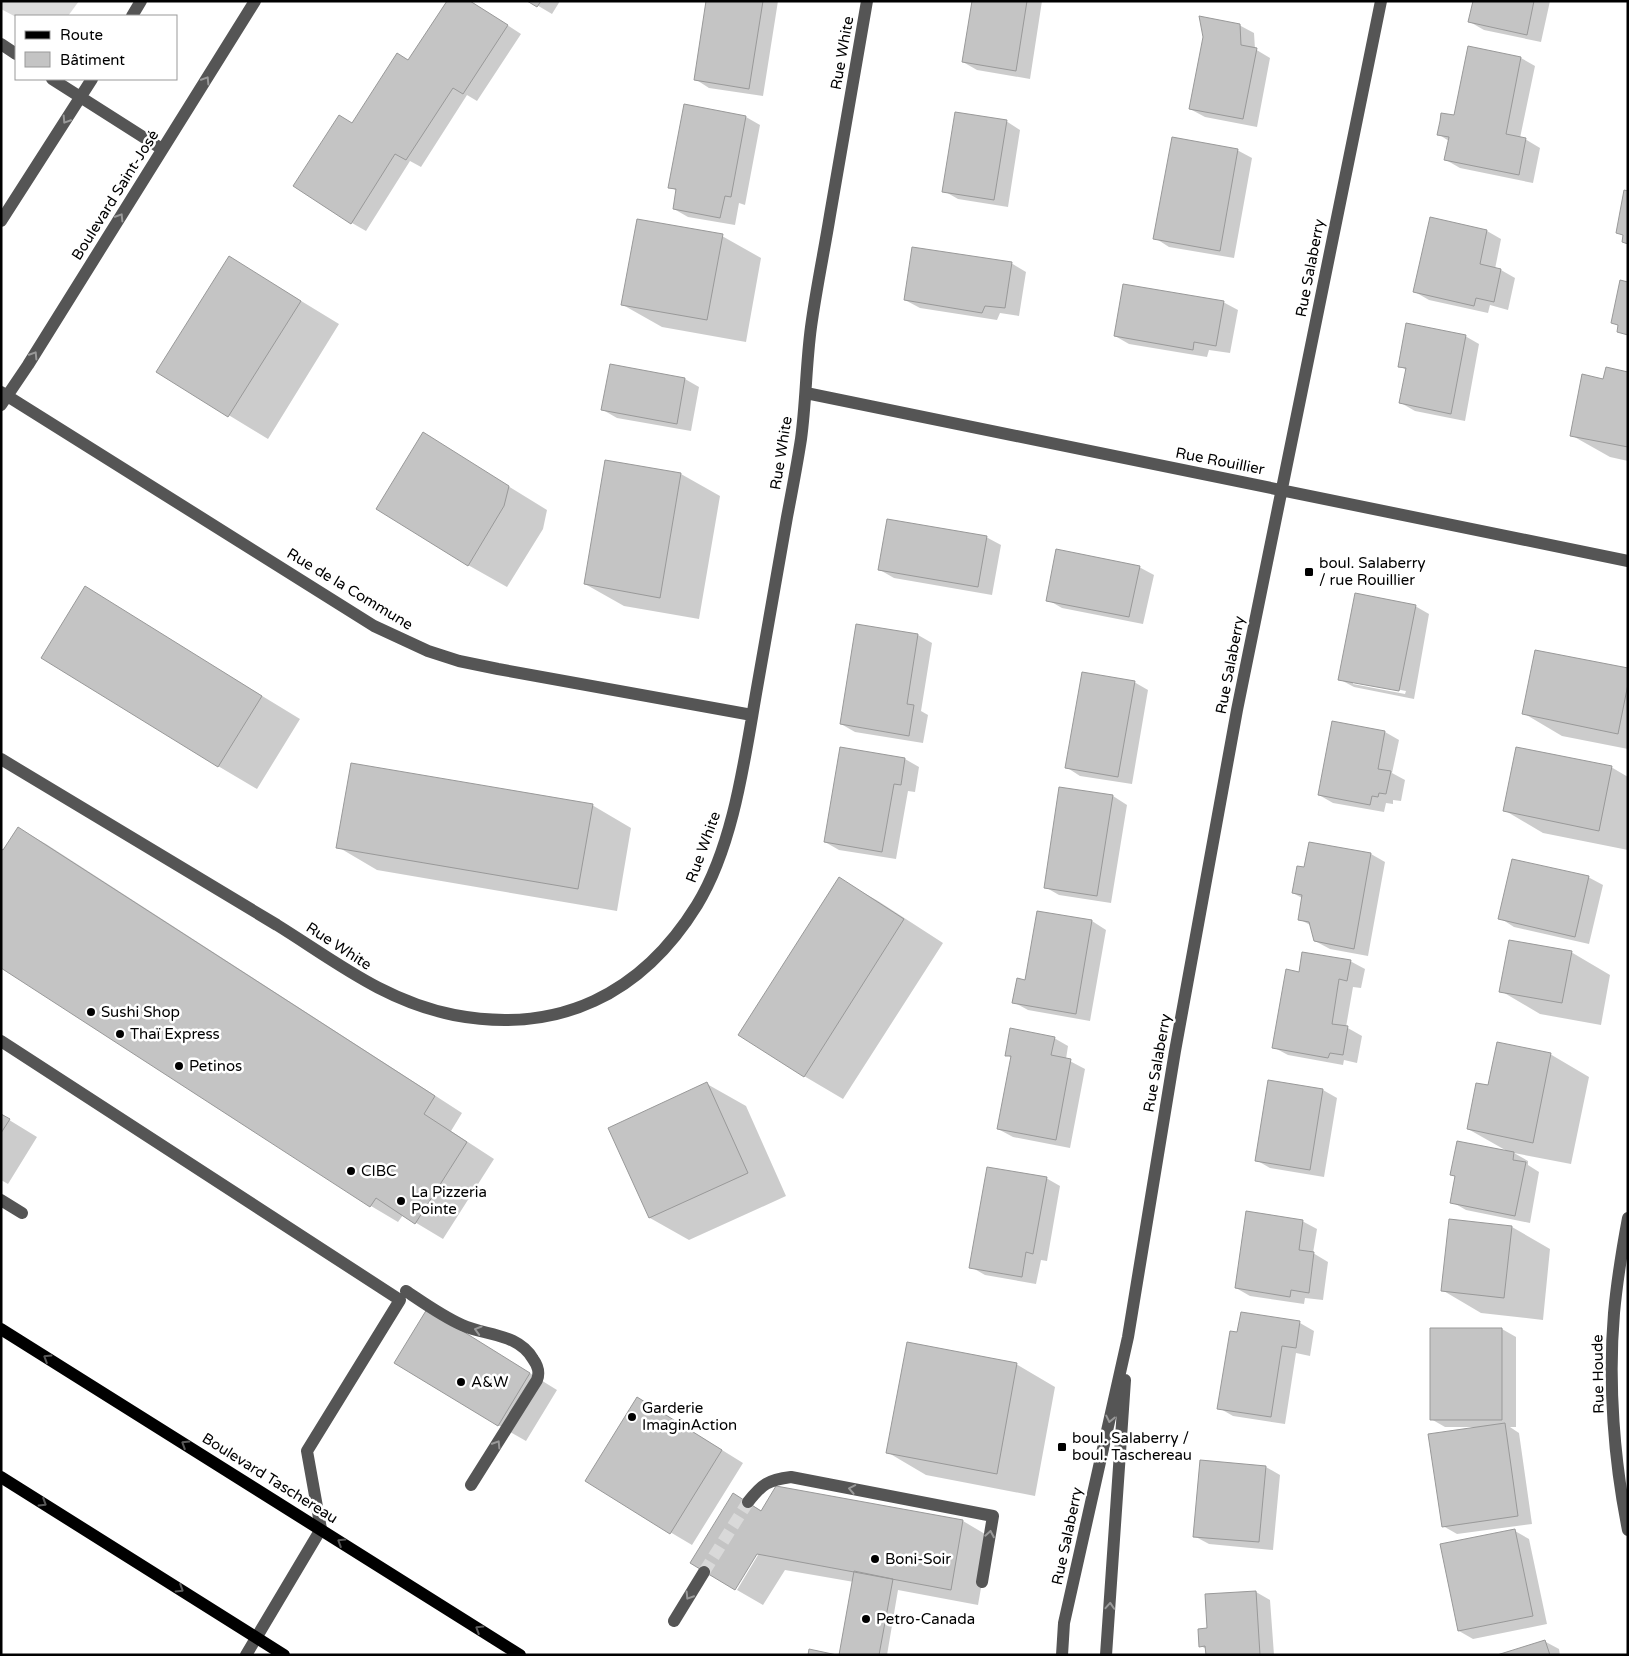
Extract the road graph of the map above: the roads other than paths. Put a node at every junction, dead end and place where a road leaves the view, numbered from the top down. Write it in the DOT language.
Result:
graph roads {
  1 [pos="141,1"];
  2 [pos="255,1"];
  3 [pos="867,1"];
  4 [pos="1380,1"];
  5 [pos="133,15"];
  6 [pos="1,44"];
  7 [pos="15,53"];
  8 [pos="53,80"];
  9 [pos="91,80"];
  10 [pos="80,98"];
  11 [pos="162,150"];
  12 [pos="1,221"];
  13 [pos="806,393"];
  14 [pos="3,398"];
  15 [pos="1281,490"];
  16 [pos="1628,561"];
  17 [pos="752,714"];
  18 [pos="1,759"];
  19 [pos="1,1042"];
  20 [pos="1,1200"];
  21 [pos="22,1213"];
  22 [pos="1628,1218"];
  23 [pos="406,1291"];
  24 [pos="1,1329"];
  25 [pos="1128,1337"];
  26 [pos="1,1477"];
  27 [pos="471,1485"];
  28 [pos="748,1502"];
  29 [pos="321,1529"];
  30 [pos="1628,1530"];
  31 [pos="704,1572"];
  32 [pos="982,1582"];
  33 [pos="674,1620"];
  34 [pos="257,1637"];
  35 [pos="246,1655"];
  36 [pos="284,1655"];
  37 [pos="520,1655"];
  38 [pos="1062,1655"];
  39 [pos="1106,1655"];
  1 -- 5 [label="street"];
  11 -- 2 [label="street, Boulevard Saint-José, one-way"];
  3 -- 13 [label="street, Rue White"];
  4 -- 15 [label="street, Rue Salaberry"];
  6 -- 7 [label="street"];
  8 -- 10 [label="street"];
  9 -- 10 [label="street"];
  10 -- 11 [label="street"];
  10 -- 12 [label="street, one-way"];
  14 -- 11 [label="street, Boulevard Saint-José, one-way"];
  13 -- 15 [label="street, Rue Rouillier"];
  13 -- 17 [label="street, Rue White"];
  14 -- 17 [label="street, Rue de la Commune"];
  15 -- 16 [label="street, Rue Rouillier"];
  15 -- 25 [label="street, Rue Salaberry"];
  17 -- 18 [label="street, Rue White"];
  19 -- 29 [label="street"];
  20 -- 21 [label="street"];
  22 -- 30 [label="street, Rue Houde"];
  27 -- 23 [label="street, one-way"];
  29 -- 24 [label="main road, Boulevard Taschereau, one-way"];
  25 -- 38 [label="street, Rue Salaberry, one-way"];
  39 -- 25 [label="street, Rue Salaberry, one-way"];
  26 -- 34 [label="main road, one-way"];
  32 -- 28 [label="street, one-way"];
  29 -- 34 [label="street"];
  37 -- 29 [label="main road, Boulevard Taschereau, one-way"];
  31 -- 33 [label="street, one-way"];
  34 -- 35 [label="street"];
  34 -- 36 [label="main road"];
}
